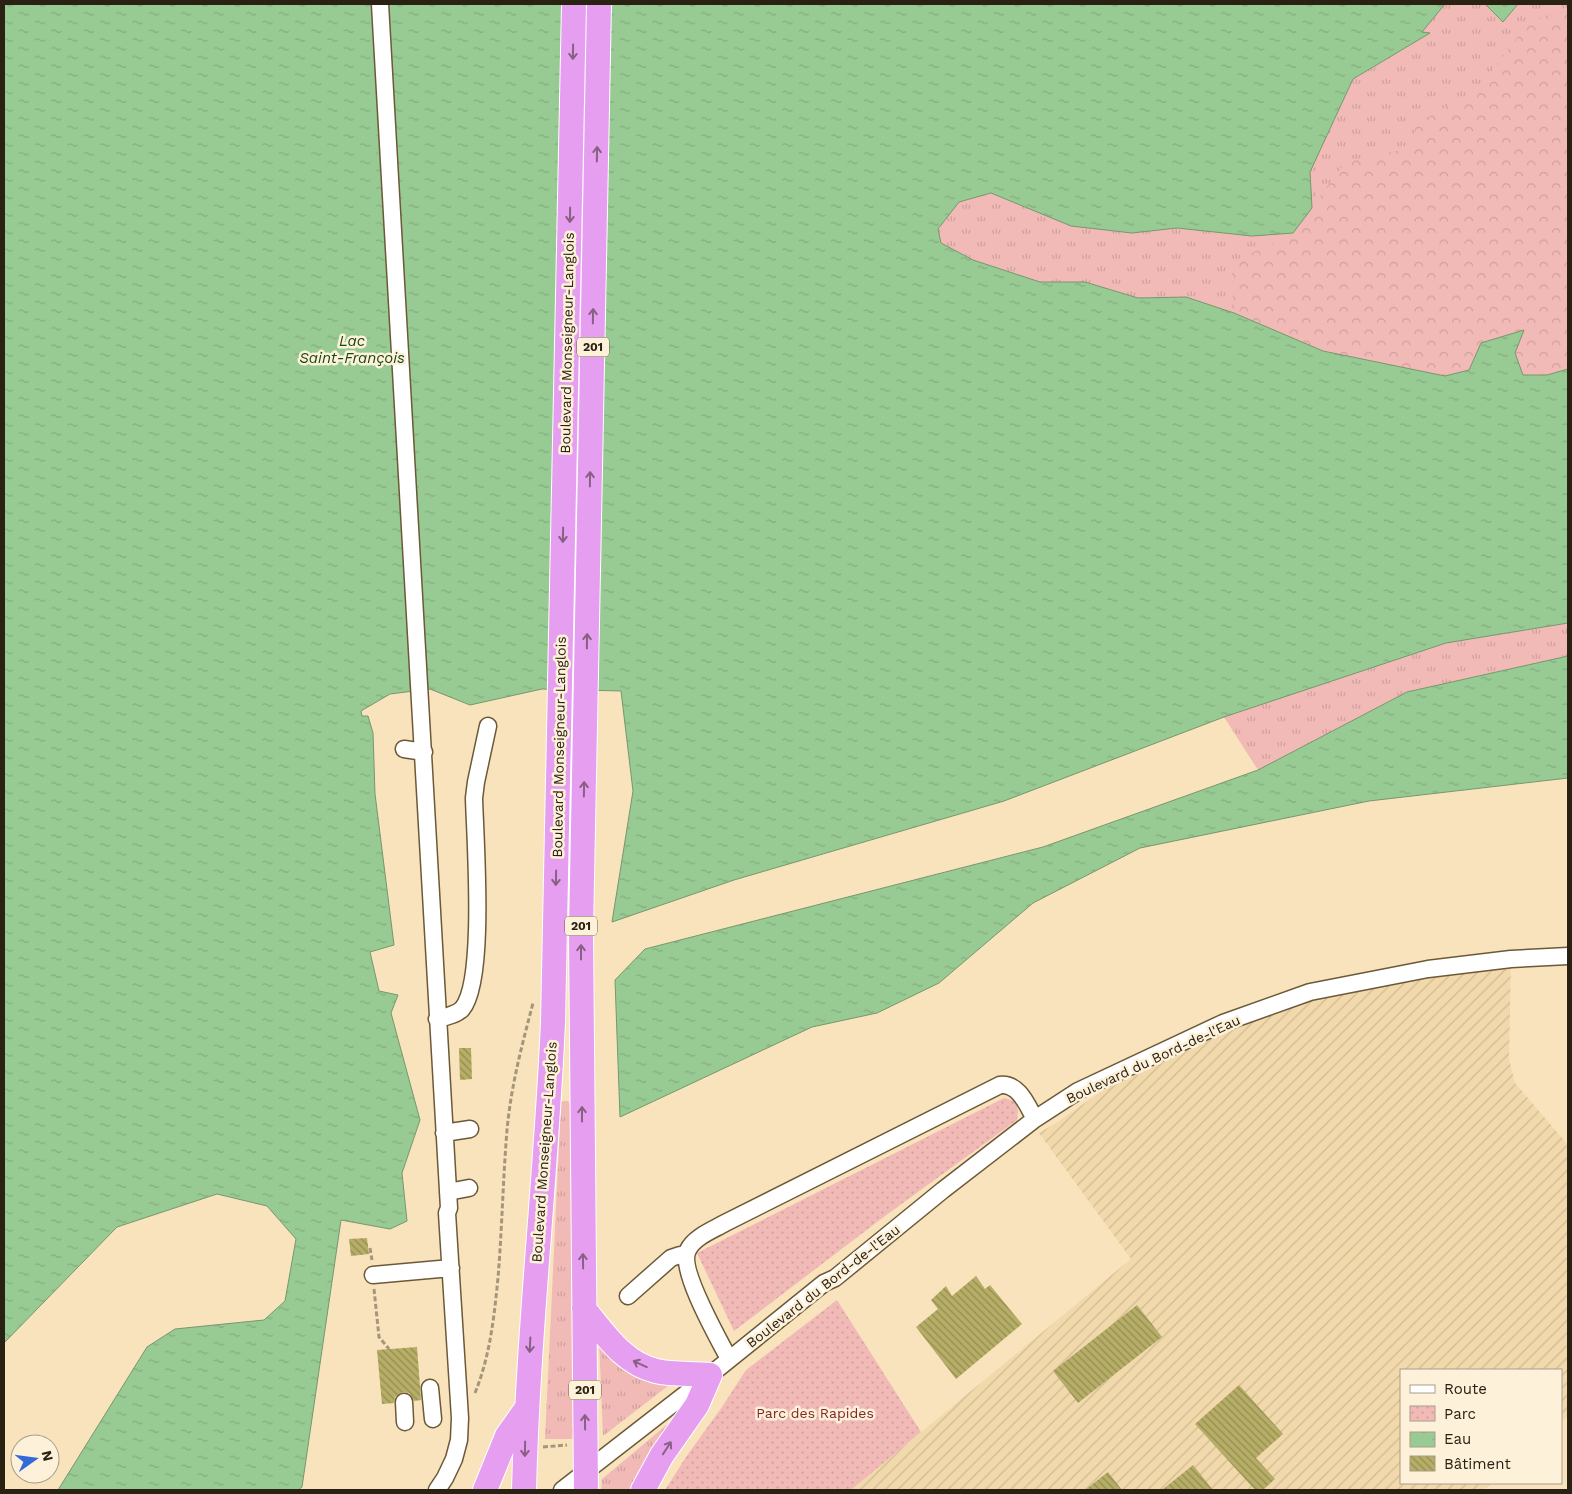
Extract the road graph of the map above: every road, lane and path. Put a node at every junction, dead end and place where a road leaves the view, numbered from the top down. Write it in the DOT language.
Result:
graph roads {
  1 [pos="380,4"];
  2 [pos="574,4"];
  3 [pos="599,4"];
  4 [pos="488,726"];
  5 [pos="404,749"];
  6 [pos="424,752"];
  7 [pos="1568,956"];
  8 [pos="533,1002"];
  9 [pos="437,1020"];
  10 [pos="1035,1119"];
  11 [pos="470,1129"];
  12 [pos="444,1133"];
  13 [pos="469,1188"];
  14 [pos="448,1192"];
  15 [pos="370,1248"];
  16 [pos="686,1255"];
  17 [pos="451,1268"];
  18 [pos="373,1275"];
  19 [pos="628,1296"];
  20 [pos="584,1310"];
  21 [pos="389,1349"];
  22 [pos="728,1359"];
  23 [pos="710,1375"];
  24 [pos="430,1388"];
  25 [pos="474,1398"];
  26 [pos="404,1402"];
  27 [pos="526,1409"];
  28 [pos="433,1419"];
  29 [pos="406,1422"];
  30 [pos="571,1445"];
  31 [pos="546,1446"];
  32 [pos="586,1481"];
  33 [pos="437,1490"];
  34 [pos="485,1490"];
  35 [pos="524,1490"];
  36 [pos="562,1490"];
  37 [pos="642,1490"];
  1 -- 6 [label="street"];
  2 -- 27 [label="highway, Boulevard Monseigneur-Langlois / 201, one-way"];
  20 -- 3 [label="highway, Boulevard Monseigneur-Langlois / 201, one-way"];
  4 -- 9 [label="street"];
  5 -- 6 [label="street"];
  6 -- 9 [label="street"];
  7 -- 10 [label="street, Boulevard du Bord-de-l'Eau"];
  8 -- 25 [label="path"];
  9 -- 12 [label="street"];
  10 -- 16 [label="street"];
  10 -- 22 [label="street, Boulevard du Bord-de-l'Eau"];
  11 -- 12 [label="street"];
  12 -- 14 [label="street"];
  13 -- 14 [label="street"];
  14 -- 17 [label="street"];
  15 -- 18 [label="path"];
  16 -- 19 [label="street"];
  16 -- 22 [label="street"];
  17 -- 18 [label="street"];
  17 -- 33 [label="street"];
  18 -- 21 [label="path"];
  23 -- 20 [label="highway, one-way"];
  32 -- 20 [label="highway, Boulevard Monseigneur-Langlois / 201, one-way"];
  22 -- 23 [label="street, Boulevard du Bord-de-l'Eau"];
  23 -- 32 [label="street, Boulevard du Bord-de-l'Eau"];
  37 -- 23 [label="highway, one-way"];
  24 -- 28 [label="street"];
  26 -- 29 [label="street"];
  27 -- 34 [label="highway"];
  27 -- 35 [label="highway, Boulevard Monseigneur-Langlois / 201, one-way"];
  30 -- 31 [label="path"];
  32 -- 36 [label="street, Boulevard du Bord-de-l'Eau"];
}
